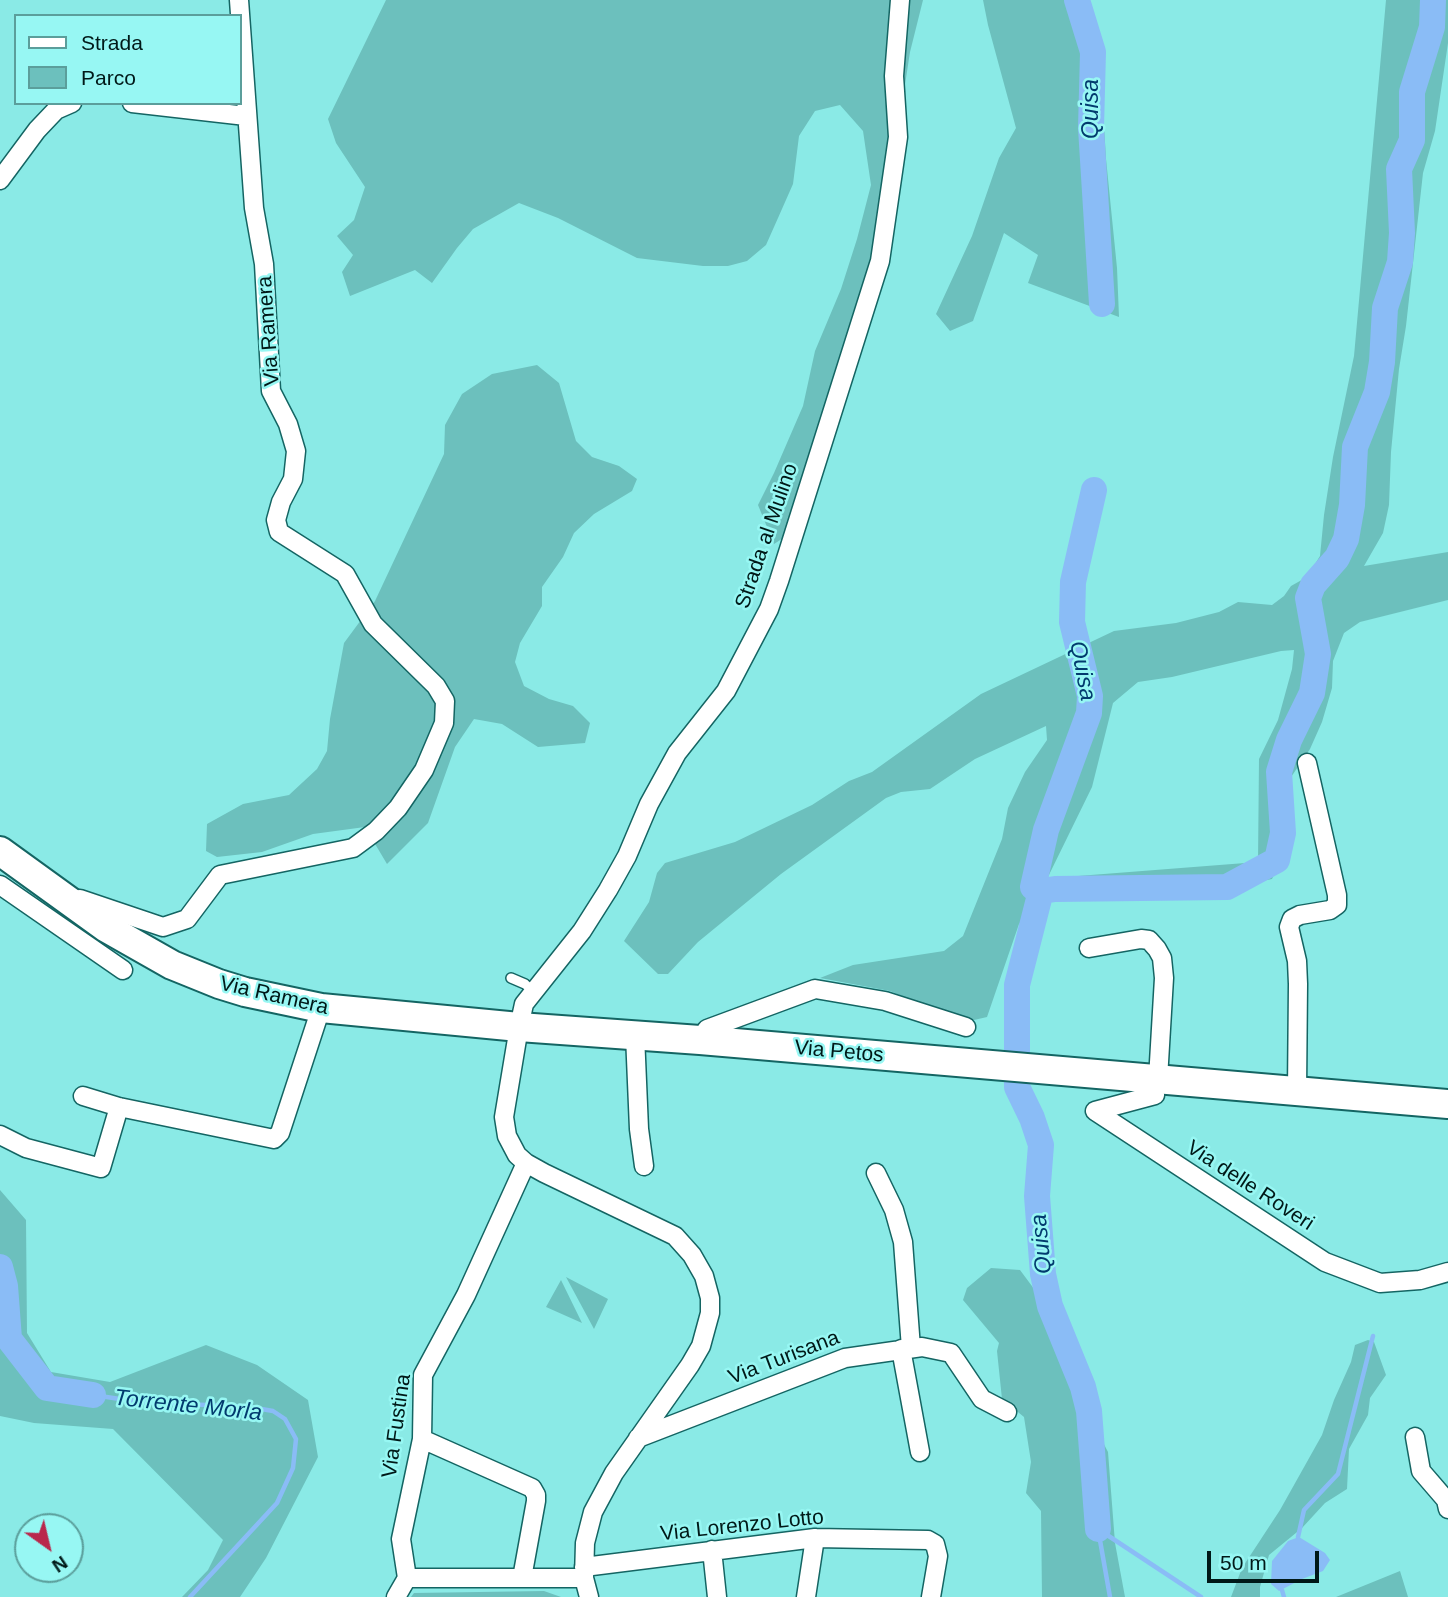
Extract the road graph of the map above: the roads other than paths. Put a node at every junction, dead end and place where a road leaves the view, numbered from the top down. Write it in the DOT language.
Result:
graph roads {
  1 [pos="900,0"];
  2 [pos="242,50"];
  3 [pos="67,105"];
  4 [pos="150,105"];
  5 [pos="246,116"];
  6 [pos="0,180"];
  7 [pos="1307,763"];
  8 [pos="0,851"];
  9 [pos="0,885"];
  10 [pos="53,890"];
  11 [pos="1089,948"];
  12 [pos="123,970"];
  13 [pos="511,978"];
  14 [pos="534,992"];
  15 [pos="321,1008"];
  16 [pos="519,1027"];
  17 [pos="966,1027"];
  18 [pos="635,1035"];
  19 [pos="700,1040"];
  20 [pos="1156,1087"];
  21 [pos="1297,1091"];
  22 [pos="83,1096"];
  23 [pos="1448,1104"];
  24 [pos="119,1107"];
  25 [pos="0,1135"];
  26 [pos="526,1163"];
  27 [pos="644,1166"];
  28 [pos="876,1173"];
  29 [pos="1448,1272"];
  30 [pos="906,1349"];
  31 [pos="1007,1412"];
  32 [pos="1415,1437"];
  33 [pos="638,1438"];
  34 [pos="422,1439"];
  35 [pos="920,1452"];
  36 [pos="1448,1509"];
  37 [pos="815,1538"];
  38 [pos="712,1550"];
  39 [pos="584,1573"];
  40 [pos="407,1578"];
  41 [pos="522,1578"];
  42 [pos="396,1597"];
  43 [pos="589,1597"];
  44 [pos="717,1597"];
  45 [pos="806,1597"];
  46 [pos="931,1597"];
  1 -- 14 [label="street, Strada al Mulino"];
  2 -- 5 [label="street, Via Ramera"];
  3 -- 6 [label="street"];
  4 -- 5 [label="street"];
  5 -- 10 [label="street, Via Ramera"];
  7 -- 21 [label="street"];
  8 -- 10 [label="main road, Via Ramera"];
  9 -- 12 [label="street"];
  10 -- 15 [label="main road, Via Ramera"];
  11 -- 20 [label="street"];
  13 -- 14 [label="lane"];
  14 -- 16 [label="street, Strada al Mulino"];
  15 -- 16 [label="main road, Via Ramera"];
  15 -- 24 [label="street"];
  16 -- 18 [label="main road, Via Petos"];
  16 -- 26 [label="street"];
  17 -- 19 [label="street"];
  18 -- 19 [label="main road, Via Petos"];
  18 -- 27 [label="street"];
  19 -- 20 [label="main road, Via Petos"];
  20 -- 21 [label="main road, Via Petos"];
  20 -- 29 [label="street, Via delle Roveri"];
  21 -- 23 [label="main road, Via Petos"];
  22 -- 24 [label="street"];
  24 -- 25 [label="street"];
  26 -- 33 [label="street"];
  26 -- 34 [label="street, Via Fustina"];
  28 -- 30 [label="street"];
  30 -- 31 [label="street, Via Turisana"];
  30 -- 33 [label="street, Via Turisana"];
  30 -- 35 [label="street"];
  32 -- 36 [label="street"];
  33 -- 39 [label="street"];
  34 -- 40 [label="street, Via Fustina"];
  34 -- 41 [label="street"];
  37 -- 38 [label="street, Via Lorenzo Lotto"];
  37 -- 45 [label="street"];
  37 -- 46 [label="street, Via Lorenzo Lotto"];
  38 -- 39 [label="street, Via Lorenzo Lotto"];
  38 -- 44 [label="street"];
  39 -- 41 [label="street"];
  39 -- 43 [label="street"];
  40 -- 41 [label="street"];
  40 -- 42 [label="street"];
}
